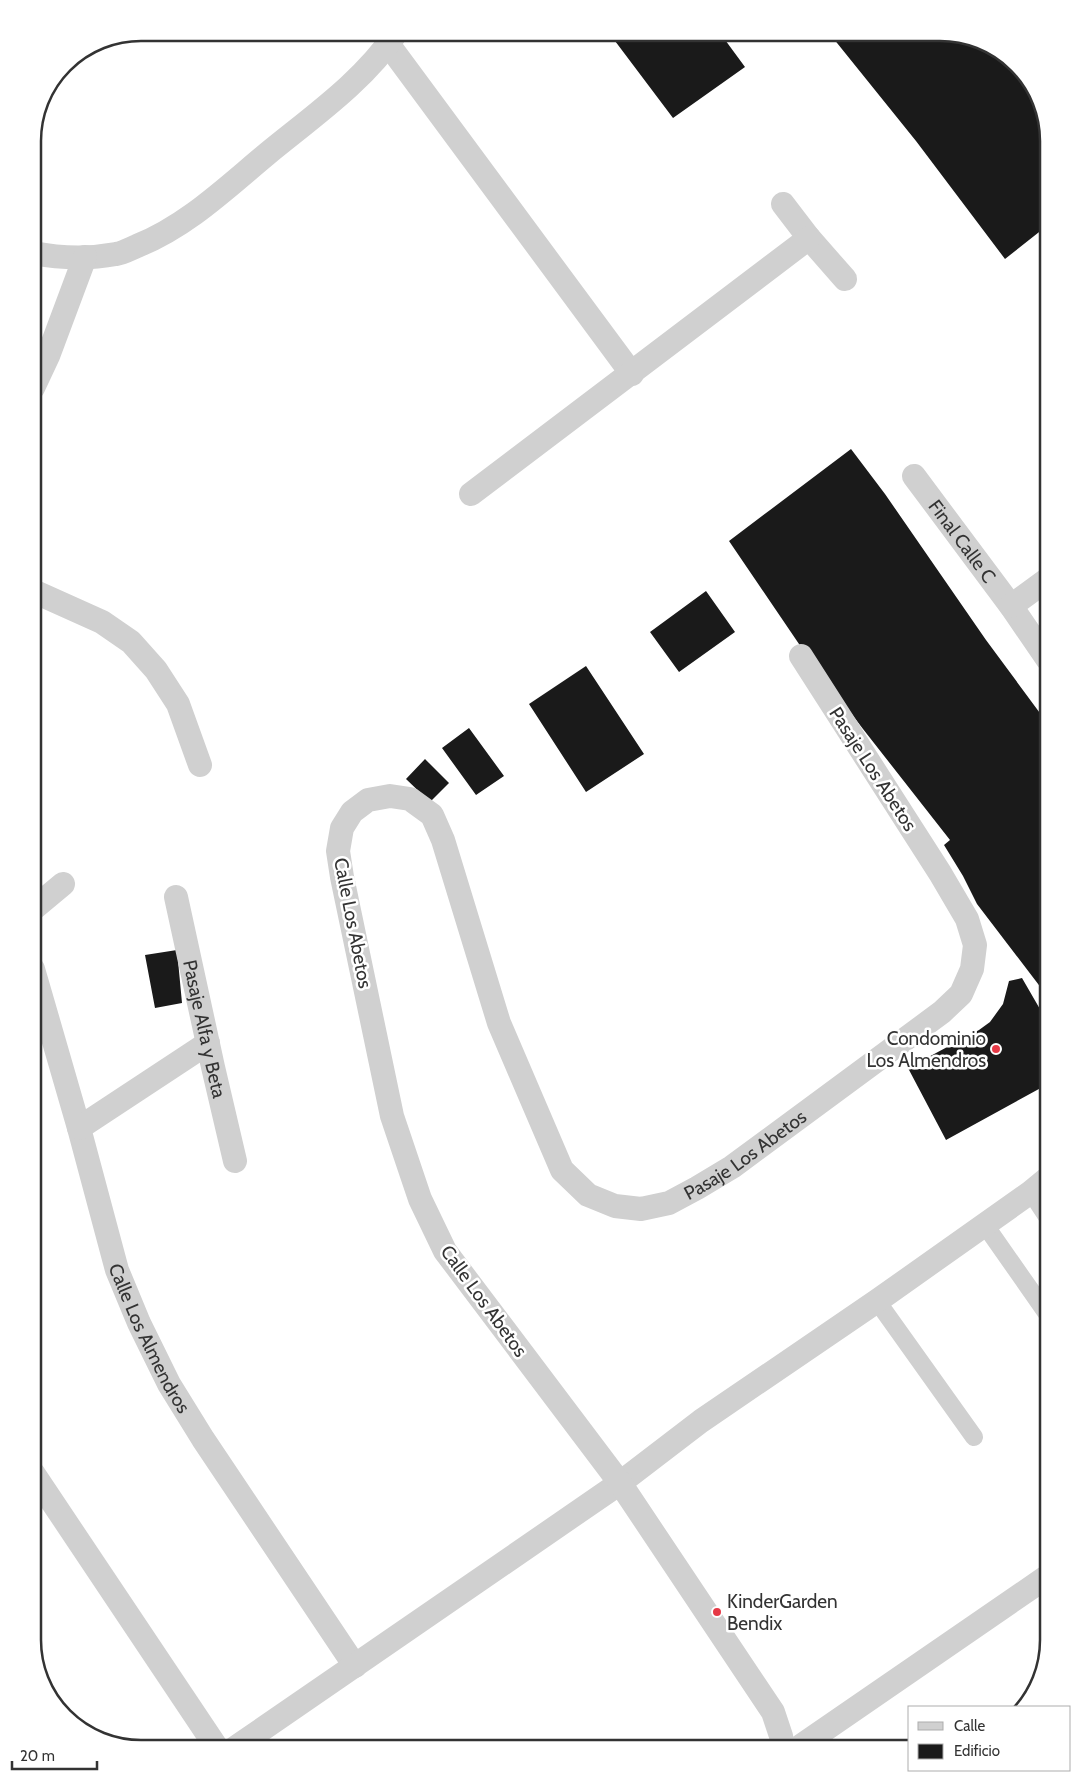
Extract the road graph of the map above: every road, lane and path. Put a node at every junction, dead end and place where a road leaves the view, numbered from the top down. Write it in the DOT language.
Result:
graph roads {
  1 [pos="389,41"];
  2 [pos="394,41"];
  3 [pos="783,204"];
  4 [pos="809,238"];
  5 [pos="41,255"];
  6 [pos="84,257"];
  7 [pos="844,279"];
  8 [pos="41,371"];
  9 [pos="632,374"];
  10 [pos="914,476"];
  11 [pos="471,494"];
  12 [pos="1040,585"];
  13 [pos="41,595"];
  14 [pos="1011,606"];
  15 [pos="1040,648"];
  16 [pos="801,656"];
  17 [pos="200,765"];
  18 [pos="368,800"];
  19 [pos="63,884"];
  20 [pos="176,897"];
  21 [pos="41,902"];
  22 [pos="41,997"];
  23 [pos="208,1043"];
  24 [pos="79,1128"];
  25 [pos="235,1161"];
  26 [pos="1040,1185"];
  27 [pos="985,1225"];
  28 [pos="877,1301"];
  29 [pos="1040,1303"];
  30 [pos="974,1437"];
  31 [pos="620,1483"];
  32 [pos="41,1486"];
  33 [pos="1040,1582"];
  34 [pos="355,1666"];
  35 [pos="213,1740"];
  36 [pos="247,1740"];
  37 [pos="782,1740"];
  38 [pos="810,1740"];
  1 -- 6 [label="street"];
  2 -- 9 [label="street"];
  3 -- 4 [label="street"];
  4 -- 7 [label="street"];
  4 -- 9 [label="street"];
  5 -- 6 [label="street"];
  6 -- 8 [label="street"];
  9 -- 11 [label="street"];
  10 -- 14 [label="street, Final Calle C"];
  12 -- 14 [label="street"];
  13 -- 17 [label="street"];
  14 -- 15 [label="street, Final Calle C"];
  16 -- 18 [label="street, Pasaje Los Abetos"];
  18 -- 31 [label="street, Calle Los Abetos"];
  19 -- 21 [label="street"];
  20 -- 23 [label="street, Pasaje Alfa y Beta"];
  22 -- 24 [label="street, Calle Los Almendros"];
  23 -- 24 [label="street"];
  23 -- 25 [label="street, Pasaje Alfa y Beta"];
  24 -- 34 [label="street, Calle Los Almendros"];
  26 -- 27 [label="street"];
  27 -- 28 [label="street"];
  27 -- 29 [label="street"];
  28 -- 30 [label="street"];
  28 -- 31 [label="street"];
  31 -- 34 [label="street"];
  31 -- 37 [label="street, Calle Los Abetos"];
  32 -- 35 [label="street"];
  33 -- 38 [label="street"];
  34 -- 36 [label="street"];
}
